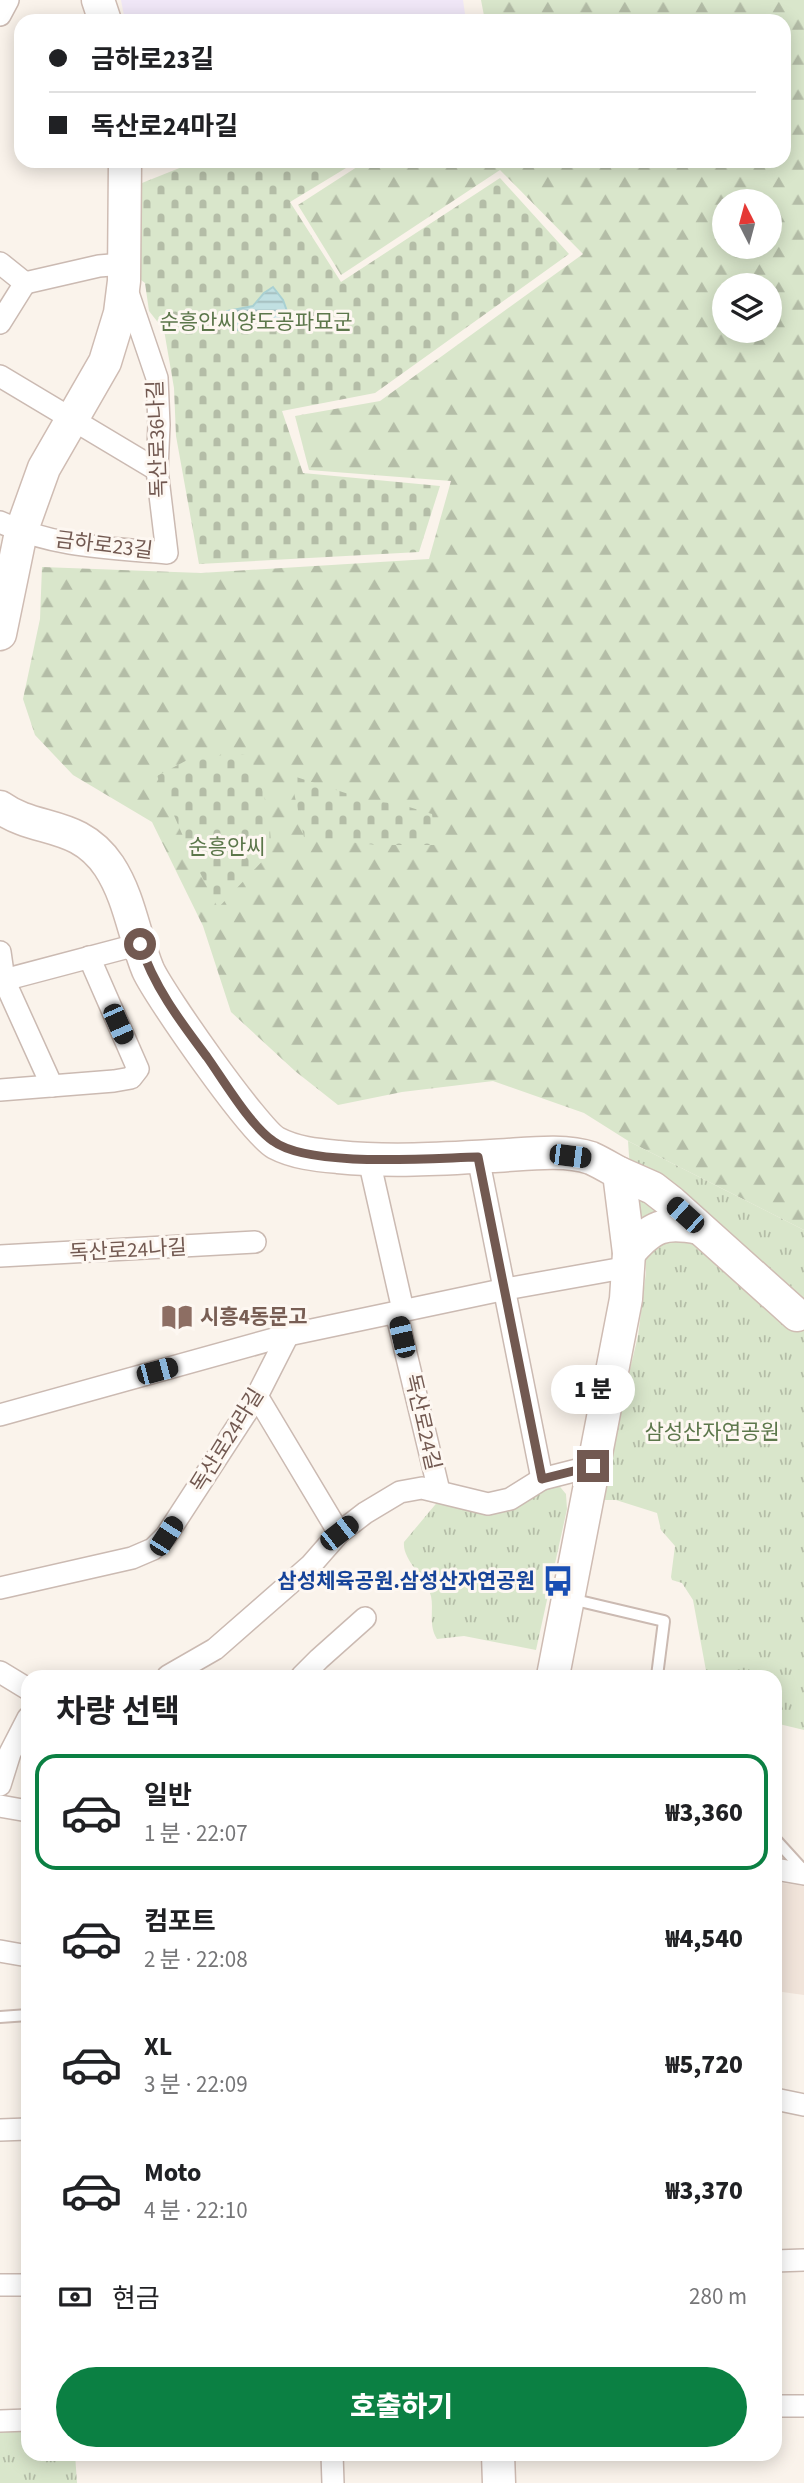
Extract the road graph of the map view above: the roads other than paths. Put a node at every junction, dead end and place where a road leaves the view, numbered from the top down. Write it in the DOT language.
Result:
graph roads {
  1 [pos="8,0"];
  2 [pos="0,15"];
  3 [pos="125,168"];
  4 [pos="0,263"];
  5 [pos="124,273"];
  6 [pos="25,283"];
  7 [pos="0,323"];
  8 [pos="0,376"];
  9 [pos="72,418"];
  10 [pos="157,470"];
  11 [pos="10,527"];
  12 [pos="167,553"];
  13 [pos="0,634"];
  14 [pos="0,807"];
  15 [pos="140,944"];
  16 [pos="0,952"];
  17 [pos="89,957"];
  18 [pos="2,981"];
  19 [pos="52,1086"];
  20 [pos="0,1090"];
  21 [pos="478,1157"];
  22 [pos="369,1160"];
  23 [pos="619,1173"];
  24 [pos="699,1228"];
  25 [pos="255,1242"];
  26 [pos="0,1256"];
  27 [pos="629,1260"];
  28 [pos="506,1289"];
  29 [pos="400,1311"];
  30 [pos="797,1315"];
  31 [pos="288,1335"];
  32 [pos="257,1396"];
  33 [pos="0,1415"];
  34 [pos="593,1466"];
  35 [pos="542,1479"];
  36 [pos="439,1491"];
  37 [pos="339,1533"];
  38 [pos="0,1588"];
  39 [pos="568,1599"];
  40 [pos="365,1618"];
  41 [pos="178,1670"];
  42 [pos="308,1670"];
  43 [pos="554,1670"];
  44 [pos="658,1670"];
  45 [pos="0,1671"];
  46 [pos="21,1684"];
  47 [pos="21,1732"];
  48 [pos="0,1784"];
  49 [pos="0,1806"];
  50 [pos="21,1810"];
  51 [pos="782,1847"];
  52 [pos="782,1870"];
  53 [pos="804,1872"];
  54 [pos="0,1951"];
  55 [pos="21,1955"];
  56 [pos="21,2016"];
  57 [pos="0,2017"];
  58 [pos="782,2100"];
  59 [pos="804,2105"];
  60 [pos="21,2129"];
  61 [pos="0,2130"];
  62 [pos="804,2260"];
  63 [pos="782,2261"];
  64 [pos="21,2284"];
  65 [pos="0,2285"];
  66 [pos="782,2406"];
  67 [pos="804,2406"];
  68 [pos="21,2420"];
  69 [pos="0,2421"];
  70 [pos="332,2461"];
  71 [pos="498,2461"];
  72 [pos="333,2483"];
  73 [pos="499,2483"];
  1 -- 2 [label="street"];
  3 -- 5 [label="street, 독산로36나길"];
  4 -- 6 [label="street"];
  5 -- 6 [label="street"];
  5 -- 9 [label="street"];
  5 -- 10 [label="street, 독산로36나길"];
  6 -- 7 [label="street"];
  8 -- 9 [label="street"];
  9 -- 10 [label="street"];
  9 -- 11 [label="street"];
  10 -- 12 [label="street, 독산로36나길"];
  11 -- 12 [label="street, 금하로23길"];
  11 -- 13 [label="street"];
  14 -- 15 [label="street"];
  15 -- 17 [label="street"];
  15 -- 22 [label="street"];
  16 -- 18 [label="street"];
  17 -- 18 [label="street"];
  17 -- 19 [label="street"];
  18 -- 19 [label="street"];
  19 -- 20 [label="street"];
  21 -- 22 [label="street"];
  21 -- 23 [label="street"];
  21 -- 28 [label="street"];
  22 -- 29 [label="street, 독산로24길"];
  23 -- 24 [label="street"];
  23 -- 27 [label="street"];
  24 -- 27 [label="street"];
  24 -- 30 [label="street"];
  25 -- 26 [label="street, 독산로24나길"];
  27 -- 28 [label="street"];
  27 -- 34 [label="street"];
  28 -- 29 [label="street"];
  28 -- 35 [label="street"];
  29 -- 31 [label="street"];
  29 -- 36 [label="street, 독산로24길"];
  31 -- 32 [label="street, 독산로24라길"];
  31 -- 33 [label="street"];
  32 -- 37 [label="street"];
  32 -- 38 [label="street, 독산로24라길"];
  34 -- 35 [label="street"];
  34 -- 39 [label="street"];
  35 -- 36 [label="street"];
  36 -- 37 [label="street"];
  37 -- 41 [label="street"];
  39 -- 43 [label="street"];
  39 -- 44 [label="lane"];
  40 -- 42 [label="street"];
  45 -- 46 [label="street"];
  47 -- 48 [label="street"];
  49 -- 50 [label="street"];
  51 -- 53 [label="lane"];
  52 -- 53 [label="street"];
  54 -- 55 [label="street"];
  56 -- 57 [label="lane"];
  58 -- 59 [label="street"];
  60 -- 61 [label="street"];
  62 -- 63 [label="street"];
  64 -- 65 [label="street"];
  66 -- 67 [label="street"];
  68 -- 69 [label="street"];
  70 -- 72 [label="street"];
  71 -- 73 [label="street"];
}
